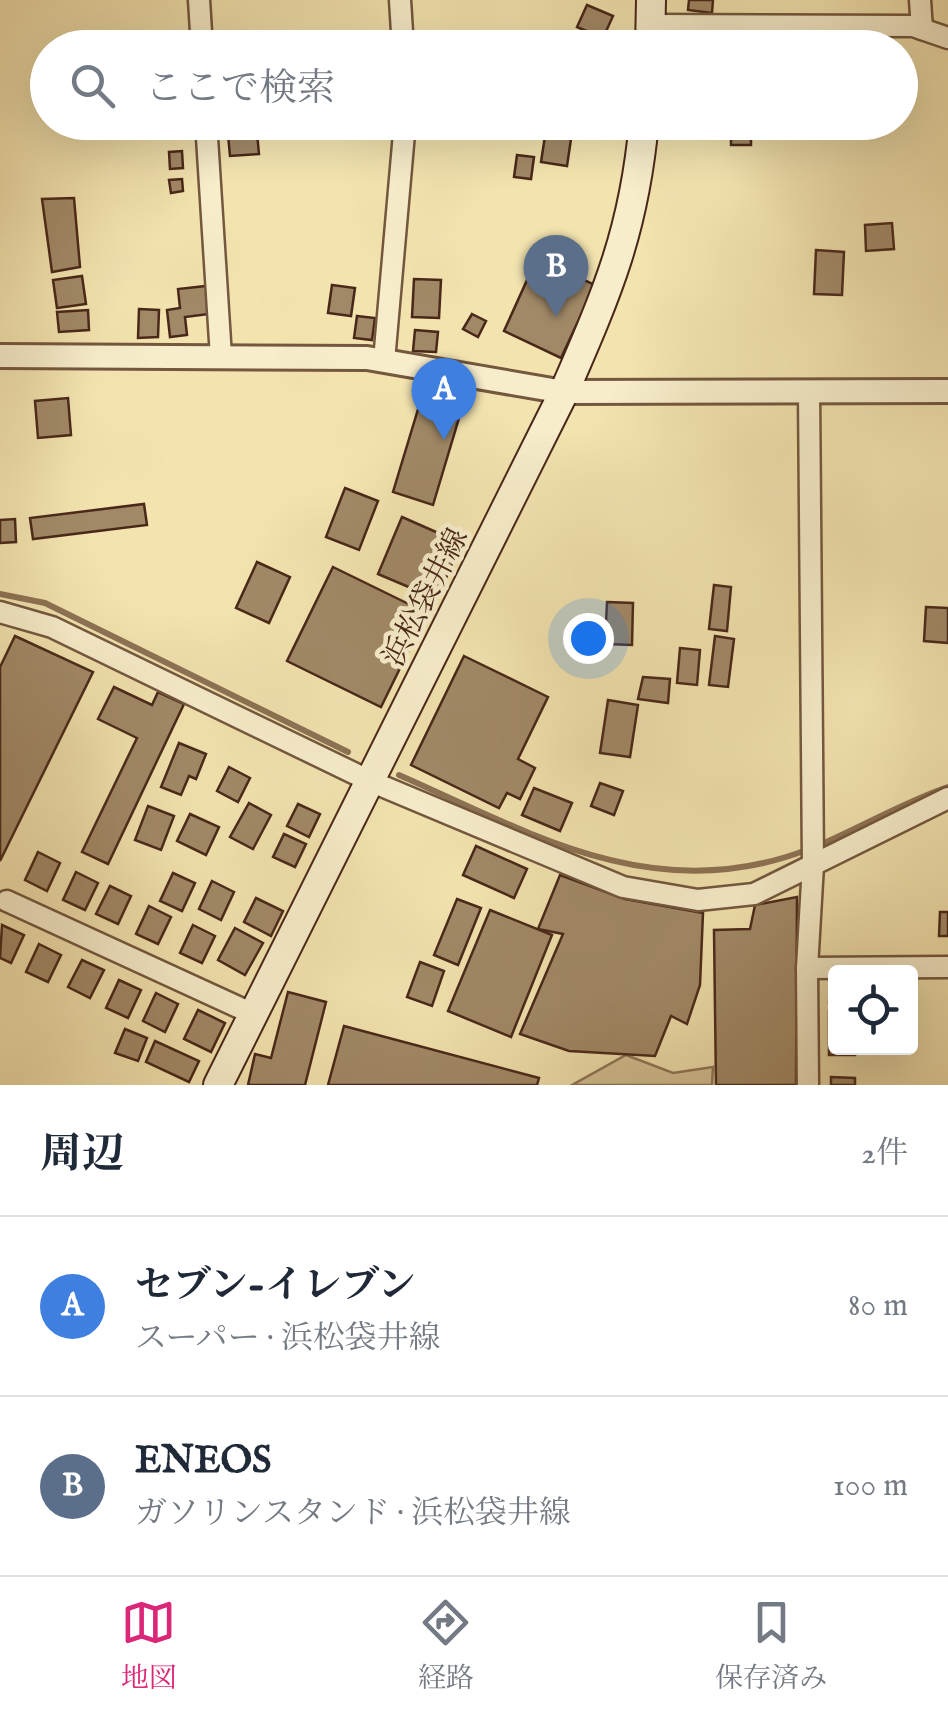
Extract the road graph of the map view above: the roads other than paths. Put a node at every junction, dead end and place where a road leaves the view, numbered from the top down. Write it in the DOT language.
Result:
graph roads {
  1 [pos="199,0"];
  2 [pos="400,0"];
  3 [pos="920,0"];
  4 [pos="651,24"];
  5 [pos="922,29"];
  6 [pos="201,30"];
  7 [pos="402,30"];
  8 [pos="948,38"];
  9 [pos="207,140"];
  10 [pos="403,140"];
  11 [pos="641,140"];
  12 [pos="0,356"];
  13 [pos="222,357"];
  14 [pos="384,361"];
  15 [pos="809,391"];
  16 [pos="948,391"];
  17 [pos="564,392"];
  18 [pos="0,612"];
  19 [pos="370,780"];
  20 [pos="948,798"];
  21 [pos="813,865"];
  22 [pos="7,900"];
  23 [pos="948,967"];
  24 [pos="807,968"];
  25 [pos="251,1013"];
  26 [pos="218,1085"];
  27 [pos="808,1085"];
  1 -- 6 [label="street"];
  2 -- 7 [label="street"];
  3 -- 5 [label="street"];
  4 -- 5 [label="street"];
  5 -- 8 [label="street"];
  9 -- 13 [label="street"];
  10 -- 14 [label="street"];
  11 -- 17 [label="main road, 浜松袋井線"];
  12 -- 13 [label="street"];
  13 -- 14 [label="street"];
  14 -- 17 [label="street"];
  15 -- 16 [label="street"];
  15 -- 17 [label="street"];
  15 -- 21 [label="street"];
  17 -- 19 [label="main road, 浜松袋井線"];
  18 -- 19 [label="street"];
  19 -- 21 [label="street"];
  19 -- 25 [label="main road, 浜松袋井線"];
  20 -- 21 [label="street"];
  21 -- 24 [label="street"];
  22 -- 25 [label="street"];
  23 -- 24 [label="street"];
  24 -- 27 [label="street"];
  25 -- 26 [label="main road, 浜松袋井線"];
}
